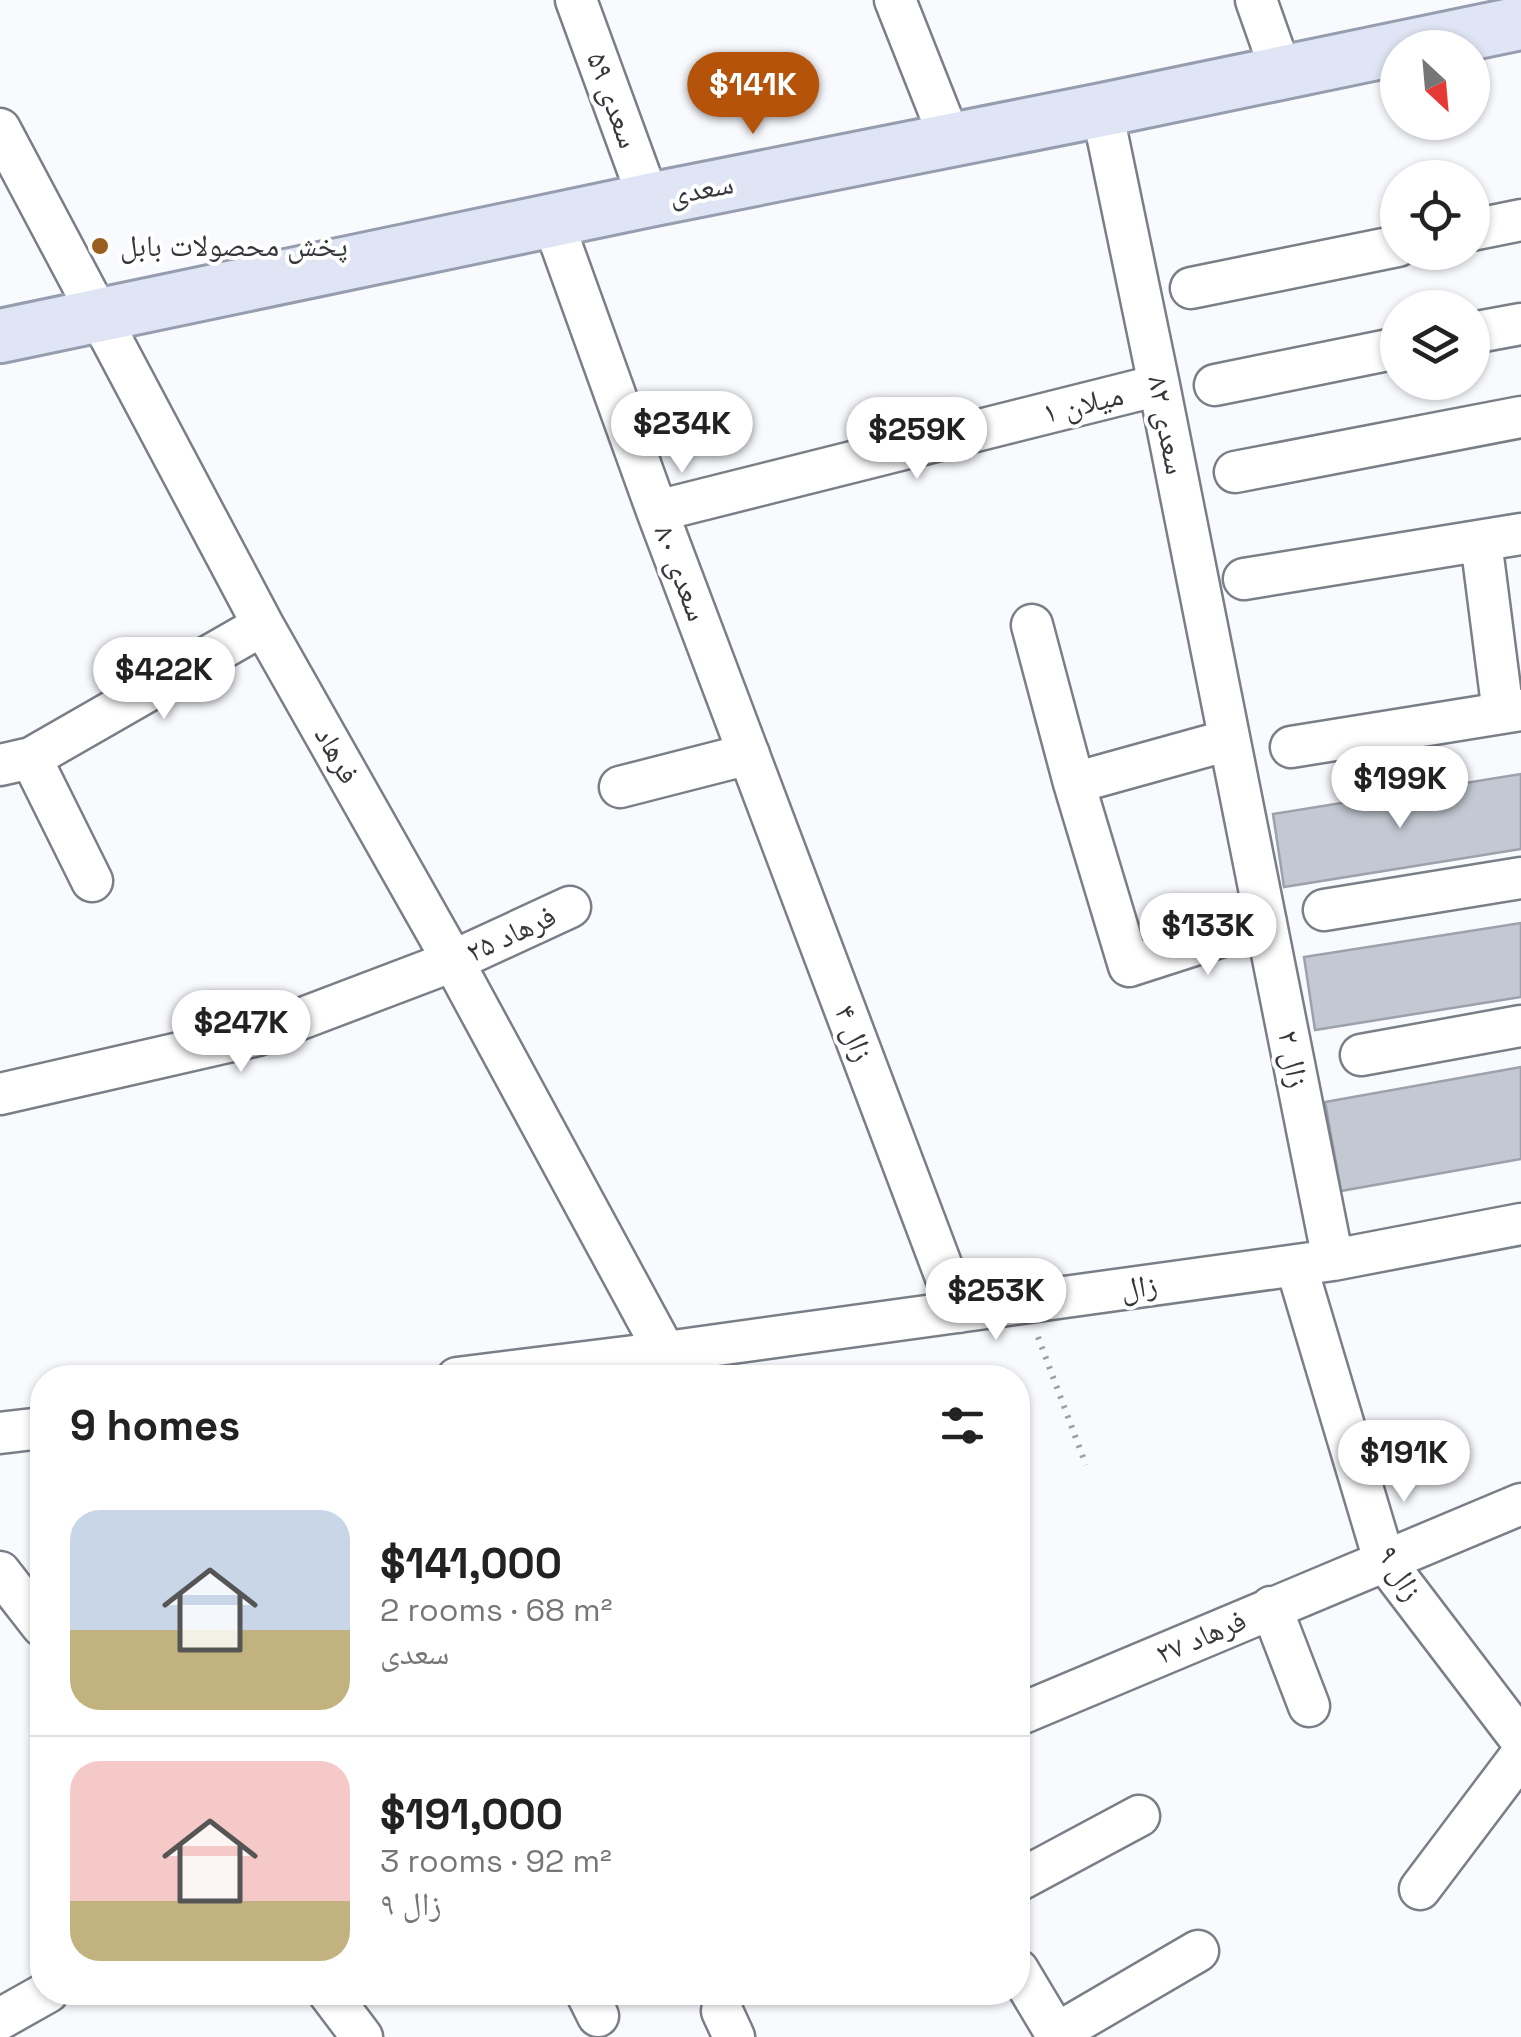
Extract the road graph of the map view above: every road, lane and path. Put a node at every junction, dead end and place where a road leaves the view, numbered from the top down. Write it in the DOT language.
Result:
graph roads {
  1 [pos="576,0"];
  2 [pos="895,0"];
  3 [pos="1256,0"];
  4 [pos="1491,17"];
  5 [pos="1282,71"];
  6 [pos="1102,110"];
  7 [pos="0,129"];
  8 [pos="950,140"];
  9 [pos="649,200"];
  10 [pos="1521,220"];
  11 [pos="553,222"];
  12 [pos="1490,226"];
  13 [pos="1380,250"];
  14 [pos="1191,288"];
  15 [pos="100,316"];
  16 [pos="1521,324"];
  17 [pos="1490,330"];
  18 [pos="0,336"];
  19 [pos="1380,352"];
  20 [pos="1159,385"];
  21 [pos="1215,385"];
  22 [pos="1521,418"];
  23 [pos="1235,472"];
  24 [pos="657,511"];
  25 [pos="1521,534"];
  26 [pos="1481,540"];
  27 [pos="1244,579"];
  28 [pos="263,625"];
  29 [pos="1032,625"];
  30 [pos="1512,711"];
  31 [pos="1229,740"];
  32 [pos="1291,748"];
  33 [pos="749,754"];
  34 [pos="8,763"];
  35 [pos="1074,782"];
  36 [pos="620,787"];
  37 [pos="1521,878"];
  38 [pos="92,880"];
  39 [pos="570,907"];
  40 [pos="1324,910"];
  41 [pos="1266,922"];
  42 [pos="453,961"];
  43 [pos="1521,1026"];
  44 [pos="1362,1055"];
  45 [pos="0,1094"];
  46 [pos="1521,1224"];
  47 [pos="1314,1263"];
  48 [pos="1025,1303"];
  49 [pos="959,1312"];
  50 [pos="672,1365"];
  51 [pos="30,1429"];
  52 [pos="0,1433"];
  53 [pos="1086,1465"];
  54 [pos="1521,1504"];
  55 [pos="1384,1560"];
  56 [pos="0,1572"];
  57 [pos="1271,1607"];
  58 [pos="30,1611"];
  59 [pos="1309,1706"];
  60 [pos="1030,1710"];
  61 [pos="1521,1740"];
  62 [pos="1521,1755"];
  63 [pos="1139,1816"];
  64 [pos="1030,1874"];
  65 [pos="1420,1889"];
  66 [pos="1198,1952"];
  67 [pos="1030,1990"];
  68 [pos="30,2002"];
  69 [pos="338,2005"];
  70 [pos="0,2018"];
  71 [pos="1058,2035"];
  72 [pos="362,2037"];
  1 -- 9 [label="street, سعدی ۵۹"];
  2 -- 8 [label="street"];
  3 -- 5 [label="street"];
  4 -- 5 [label="main road, سعدی"];
  5 -- 6 [label="main road, سعدی"];
  6 -- 8 [label="main road, سعدی"];
  6 -- 20 [label="street, سعدی ۸۲"];
  7 -- 15 [label="street, فرهاد"];
  8 -- 9 [label="main road, سعدی"];
  9 -- 11 [label="main road, سعدی"];
  10 -- 12 [label="street"];
  11 -- 15 [label="main road, سعدی"];
  11 -- 24 [label="street, سعدی ۸۰"];
  13 -- 14 [label="street"];
  15 -- 18 [label="main road, سعدی"];
  15 -- 28 [label="street, فرهاد"];
  16 -- 17 [label="street"];
  19 -- 21 [label="street"];
  20 -- 24 [label="street, میلان ۱"];
  20 -- 31 [label="street, سعدی ۸۲"];
  22 -- 23 [label="street"];
  24 -- 33 [label="street, سعدی ۸۰"];
  25 -- 26 [label="street"];
  26 -- 27 [label="street"];
  26 -- 30 [label="street"];
  28 -- 34 [label="street"];
  28 -- 42 [label="street, فرهاد"];
  29 -- 35 [label="street"];
  30 -- 32 [label="street"];
  31 -- 35 [label="street"];
  31 -- 41 [label="street, زال ۲"];
  33 -- 36 [label="street"];
  33 -- 49 [label="street, زال ۴"];
  34 -- 38 [label="street"];
  35 -- 41 [label="street"];
  37 -- 40 [label="street"];
  39 -- 42 [label="street, فرهاد ۲۵"];
  41 -- 47 [label="street, زال ۲"];
  42 -- 45 [label="street, فرهاد ۲۵"];
  42 -- 50 [label="street, فرهاد"];
  43 -- 44 [label="street"];
  46 -- 47 [label="street, زال"];
  47 -- 48 [label="street, زال"];
  47 -- 55 [label="street, زال ۹"];
  48 -- 49 [label="street, زال"];
  48 -- 53 [label="path"];
  49 -- 50 [label="street, زال"];
  51 -- 52 [label="street"];
  54 -- 55 [label="street, فرهاد ۲۷"];
  55 -- 57 [label="street, فرهاد ۲۷"];
  55 -- 61 [label="street, زال ۹"];
  56 -- 58 [label="street"];
  57 -- 59 [label="street"];
  57 -- 60 [label="street, فرهاد ۲۷"];
  62 -- 65 [label="street"];
  63 -- 64 [label="street"];
  66 -- 71 [label="street"];
  67 -- 71 [label="street"];
  68 -- 70 [label="street"];
  69 -- 72 [label="street"];
}
